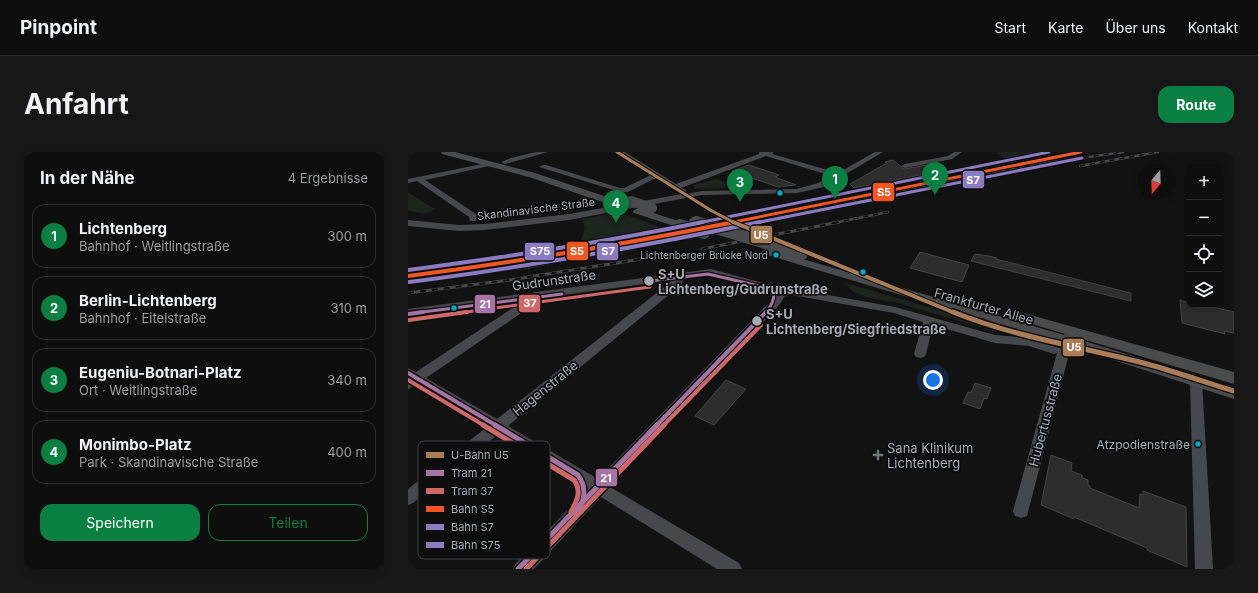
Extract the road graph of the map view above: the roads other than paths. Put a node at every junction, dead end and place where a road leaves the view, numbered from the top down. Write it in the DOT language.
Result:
graph roads {
  1 [pos="445,152"];
  2 [pos="545,152"];
  3 [pos="620,152"];
  4 [pos="880,152"];
  5 [pos="960,152"];
  6 [pos="766,153"];
  7 [pos="470,156"];
  8 [pos="506,162"];
  9 [pos="492,164"];
  10 [pos="905,166"];
  11 [pos="543,167"];
  12 [pos="453,171"];
  13 [pos="656,175"];
  14 [pos="838,175"];
  15 [pos="418,179"];
  16 [pos="408,181"];
  17 [pos="674,186"];
  18 [pos="689,195"];
  19 [pos="666,200"];
  20 [pos="473,219"];
  21 [pos="408,223"];
  22 [pos="680,276"];
  23 [pos="784,290"];
  24 [pos="530,297"];
  25 [pos="408,313"];
  26 [pos="929,319"];
  27 [pos="1068,335"];
  28 [pos="1054,350"];
  29 [pos="920,354"];
  30 [pos="1170,373"];
  31 [pos="411,378"];
  32 [pos="1234,378"];
  33 [pos="1196,382"];
  34 [pos="1234,384"];
  35 [pos="1234,388"];
  36 [pos="1234,393"];
  37 [pos="498,426"];
  38 [pos="479,441"];
  39 [pos="522,441"];
  40 [pos="550,458"];
  41 [pos="599,489"];
  42 [pos="418,490"];
  43 [pos="408,498"];
  44 [pos="1021,511"];
  45 [pos="550,540"];
  46 [pos="532,559"];
  47 [pos="522,569"];
  48 [pos="733,569"];
  49 [pos="1204,569"];
  1 -- 7 [label="main road"];
  2 -- 8 [label="street"];
  3 -- 13 [label="street"];
  4 -- 14 [label="street, Skandinavische Straße"];
  5 -- 10 [label="street"];
  6 -- 14 [label="street"];
  6 -- 17 [label="street"];
  7 -- 8 [label="main road, Frankfurter Allee"];
  7 -- 9 [label="main road, Frankfurter Allee"];
  7 -- 12 [label="street"];
  8 -- 27 [label="main road, Frankfurter Allee, bridge"];
  9 -- 12 [label="street"];
  9 -- 27 [label="main road, Frankfurter Allee, bridge"];
  11 -- 13 [label="street"];
  12 -- 15 [label="street"];
  13 -- 17 [label="street"];
  14 -- 18 [label="street, Skandinavische Straße"];
  15 -- 16 [label="street"];
  15 -- 20 [label="street"];
  17 -- 18 [label="street"];
  17 -- 19 [label="street"];
  18 -- 19 [label="street, Skandinavische Straße"];
  19 -- 21 [label="street, Skandinavische Straße"];
  22 -- 23 [label="street, Frankfurter Allee"];
  22 -- 24 [label="street, Gudrunstraße"];
  22 -- 37 [label="street, Hagenstraße"];
  23 -- 26 [label="street, Frankfurter Allee"];
  23 -- 41 [label="street"];
  24 -- 25 [label="street, Gudrunstraße"];
  24 -- 31 [label="street"];
  26 -- 28 [label="street, Frankfurter Allee"];
  26 -- 29 [label="street"];
  27 -- 30 [label="main road, Frankfurter Allee"];
  27 -- 32 [label="main road, Frankfurter Allee"];
  27 -- 44 [label="street, Hubertusstraße"];
  30 -- 33 [label="main road, Frankfurter Allee"];
  30 -- 34 [label="main road"];
  31 -- 37 [label="street"];
  33 -- 35 [label="main road"];
  33 -- 36 [label="main road, Frankfurter Allee"];
  33 -- 49 [label="street"];
  37 -- 38 [label="street, Hagenstraße"];
  37 -- 39 [label="street"];
  40 -- 41 [label="street"];
  41 -- 45 [label="street"];
  41 -- 48 [label="street"];
  42 -- 43 [label="street, Hagenstraße"];
  46 -- 47 [label="street"];
}
